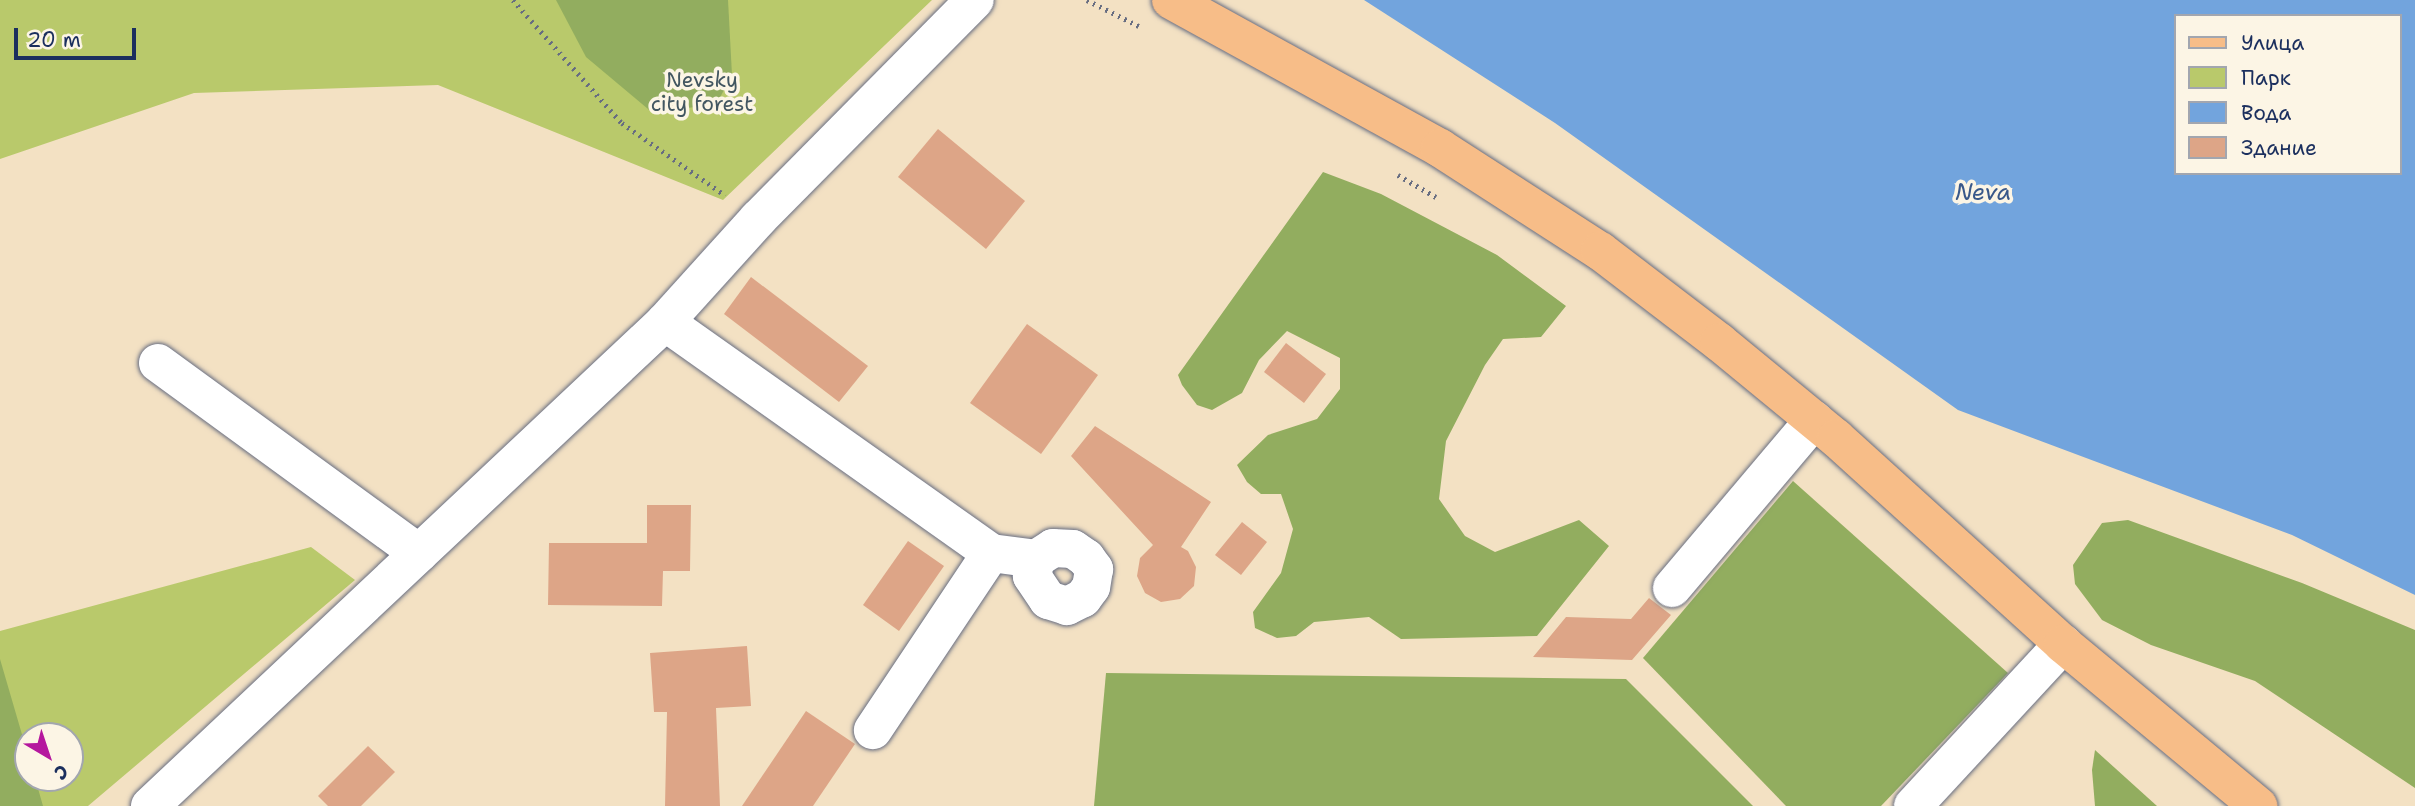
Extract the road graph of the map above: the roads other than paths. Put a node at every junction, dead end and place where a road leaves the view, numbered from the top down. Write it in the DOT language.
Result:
graph roads {
  1 [pos="975,0"];
  2 [pos="1171,0"];
  3 [pos="666,322"];
  4 [pos="158,363"];
  5 [pos="1814,420"];
  6 [pos="419,553"];
  7 [pos="991,553"];
  8 [pos="1036,559"];
  9 [pos="1672,588"];
  10 [pos="2063,644"];
  11 [pos="873,730"];
  12 [pos="150,806"];
  13 [pos="1913,806"];
  14 [pos="2258,806"];
  1 -- 3 [label="street"];
  2 -- 5 [label="main road"];
  3 -- 6 [label="street"];
  3 -- 7 [label="street"];
  4 -- 6 [label="street"];
  5 -- 9 [label="street"];
  5 -- 10 [label="main road"];
  6 -- 12 [label="street"];
  7 -- 8 [label="street"];
  7 -- 11 [label="street"];
  10 -- 13 [label="street"];
  10 -- 14 [label="main road"];
}
